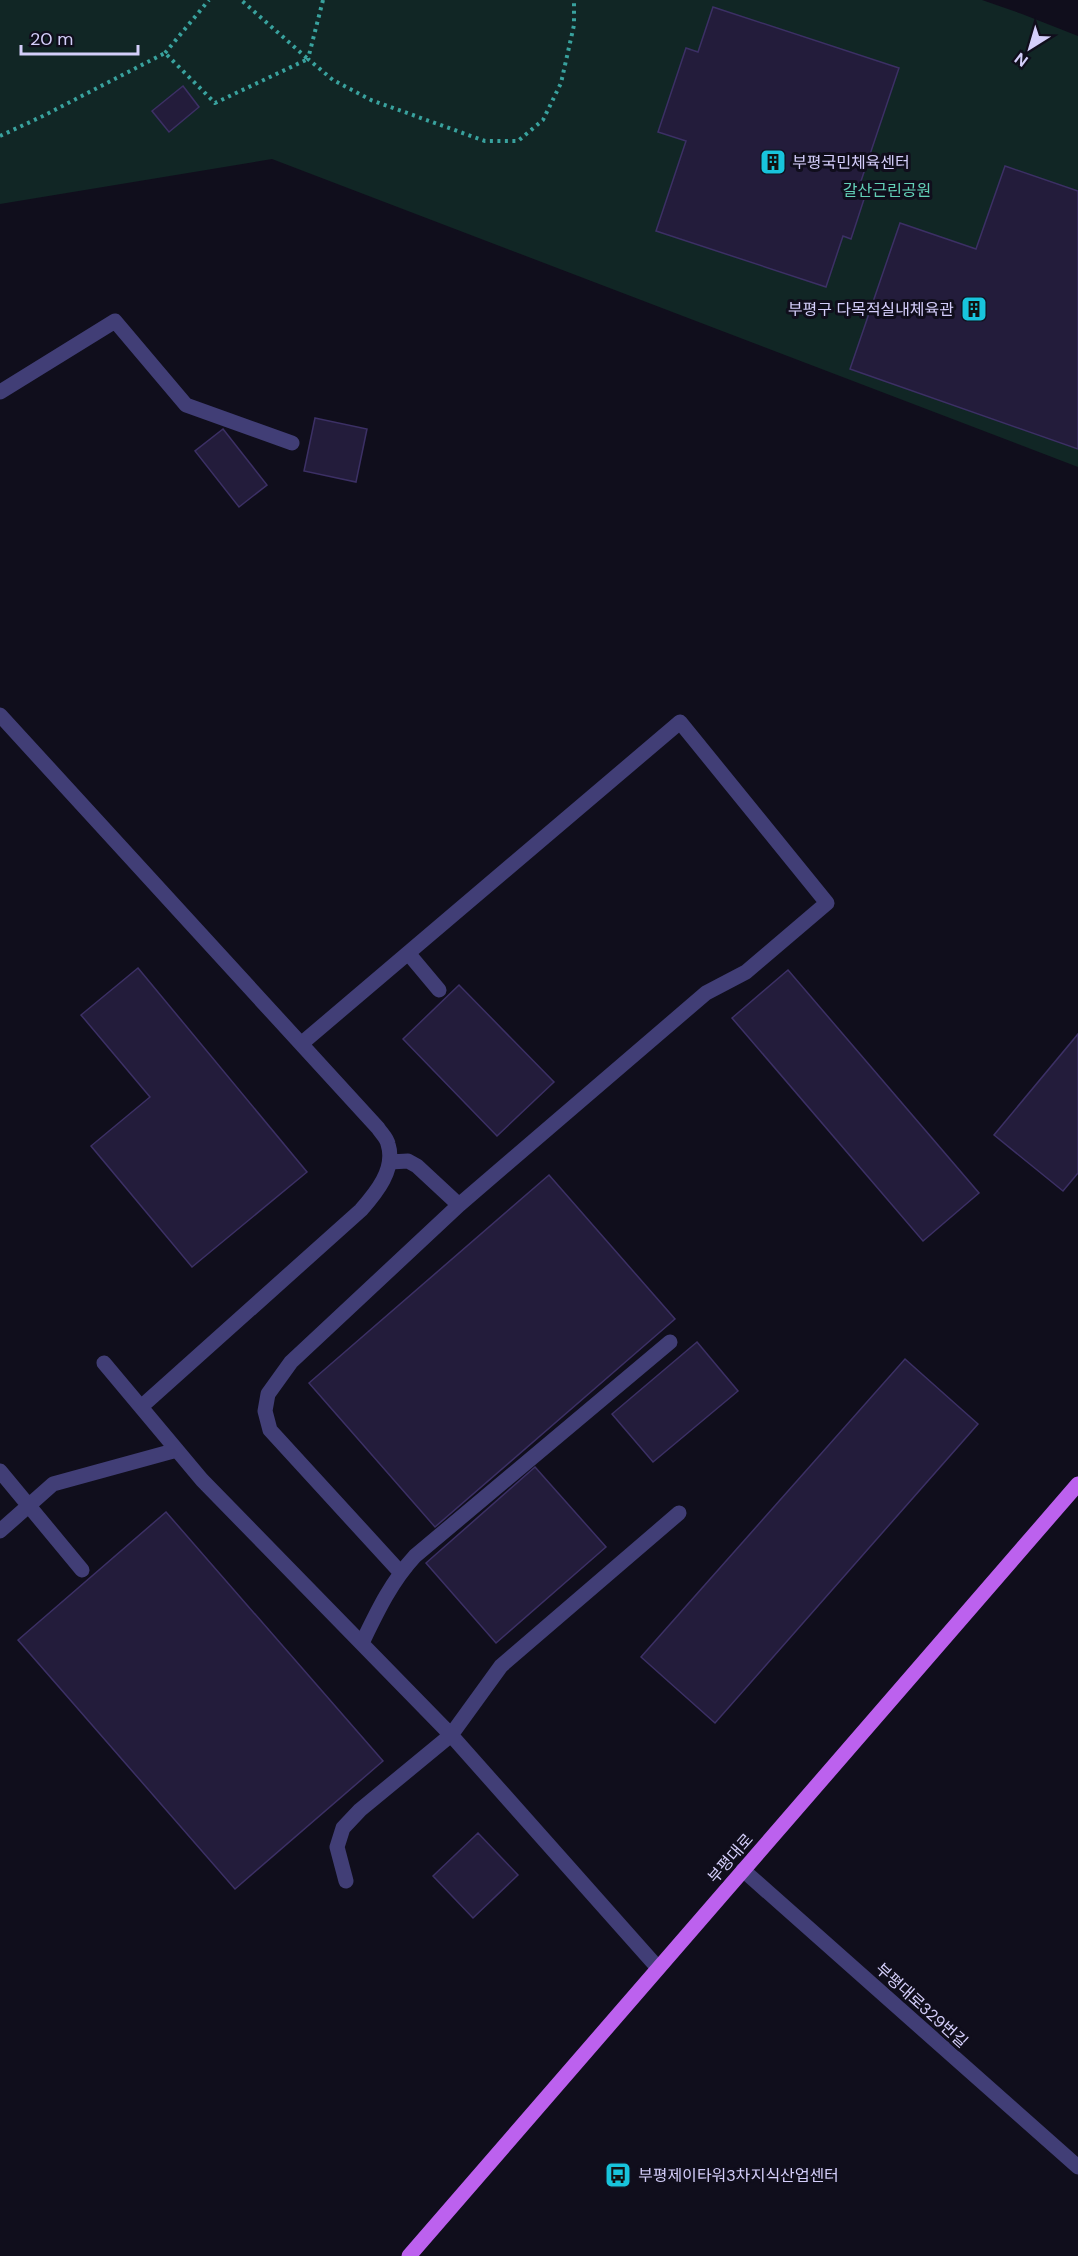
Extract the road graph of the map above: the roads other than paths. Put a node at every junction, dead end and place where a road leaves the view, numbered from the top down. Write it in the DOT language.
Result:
graph roads {
  1 [pos="0,392"];
  2 [pos="292,443"];
  3 [pos="0,715"];
  4 [pos="408,953"];
  5 [pos="439,990"];
  6 [pos="301,1044"];
  7 [pos="390,1162"];
  8 [pos="459,1204"];
  9 [pos="669,1342"];
  10 [pos="104,1363"];
  11 [pos="141,1407"];
  12 [pos="177,1450"];
  13 [pos="0,1471"];
  14 [pos="1078,1484"];
  15 [pos="30,1505"];
  16 [pos="679,1513"];
  17 [pos="0,1532"];
  18 [pos="82,1569"];
  19 [pos="400,1572"];
  20 [pos="362,1643"];
  21 [pos="451,1735"];
  22 [pos="743,1870"];
  23 [pos="346,1881"];
  24 [pos="658,1968"];
  25 [pos="1078,2167"];
  26 [pos="409,2256"];
  1 -- 2 [label="street"];
  3 -- 6 [label="street"];
  4 -- 5 [label="street"];
  4 -- 6 [label="street"];
  4 -- 8 [label="street"];
  6 -- 7 [label="street"];
  7 -- 8 [label="street"];
  7 -- 11 [label="street"];
  8 -- 19 [label="street"];
  9 -- 19 [label="street"];
  10 -- 11 [label="street"];
  11 -- 12 [label="street"];
  12 -- 15 [label="street"];
  12 -- 20 [label="street"];
  13 -- 15 [label="street"];
  14 -- 22 [label="main road, 부평대로"];
  15 -- 17 [label="street"];
  15 -- 18 [label="street"];
  16 -- 21 [label="street"];
  19 -- 20 [label="street"];
  20 -- 21 [label="street"];
  21 -- 23 [label="street"];
  21 -- 24 [label="street"];
  22 -- 24 [label="main road, 부평대로"];
  22 -- 25 [label="street, 부평대로329번길"];
  24 -- 26 [label="main road, 부평대로"];
}
